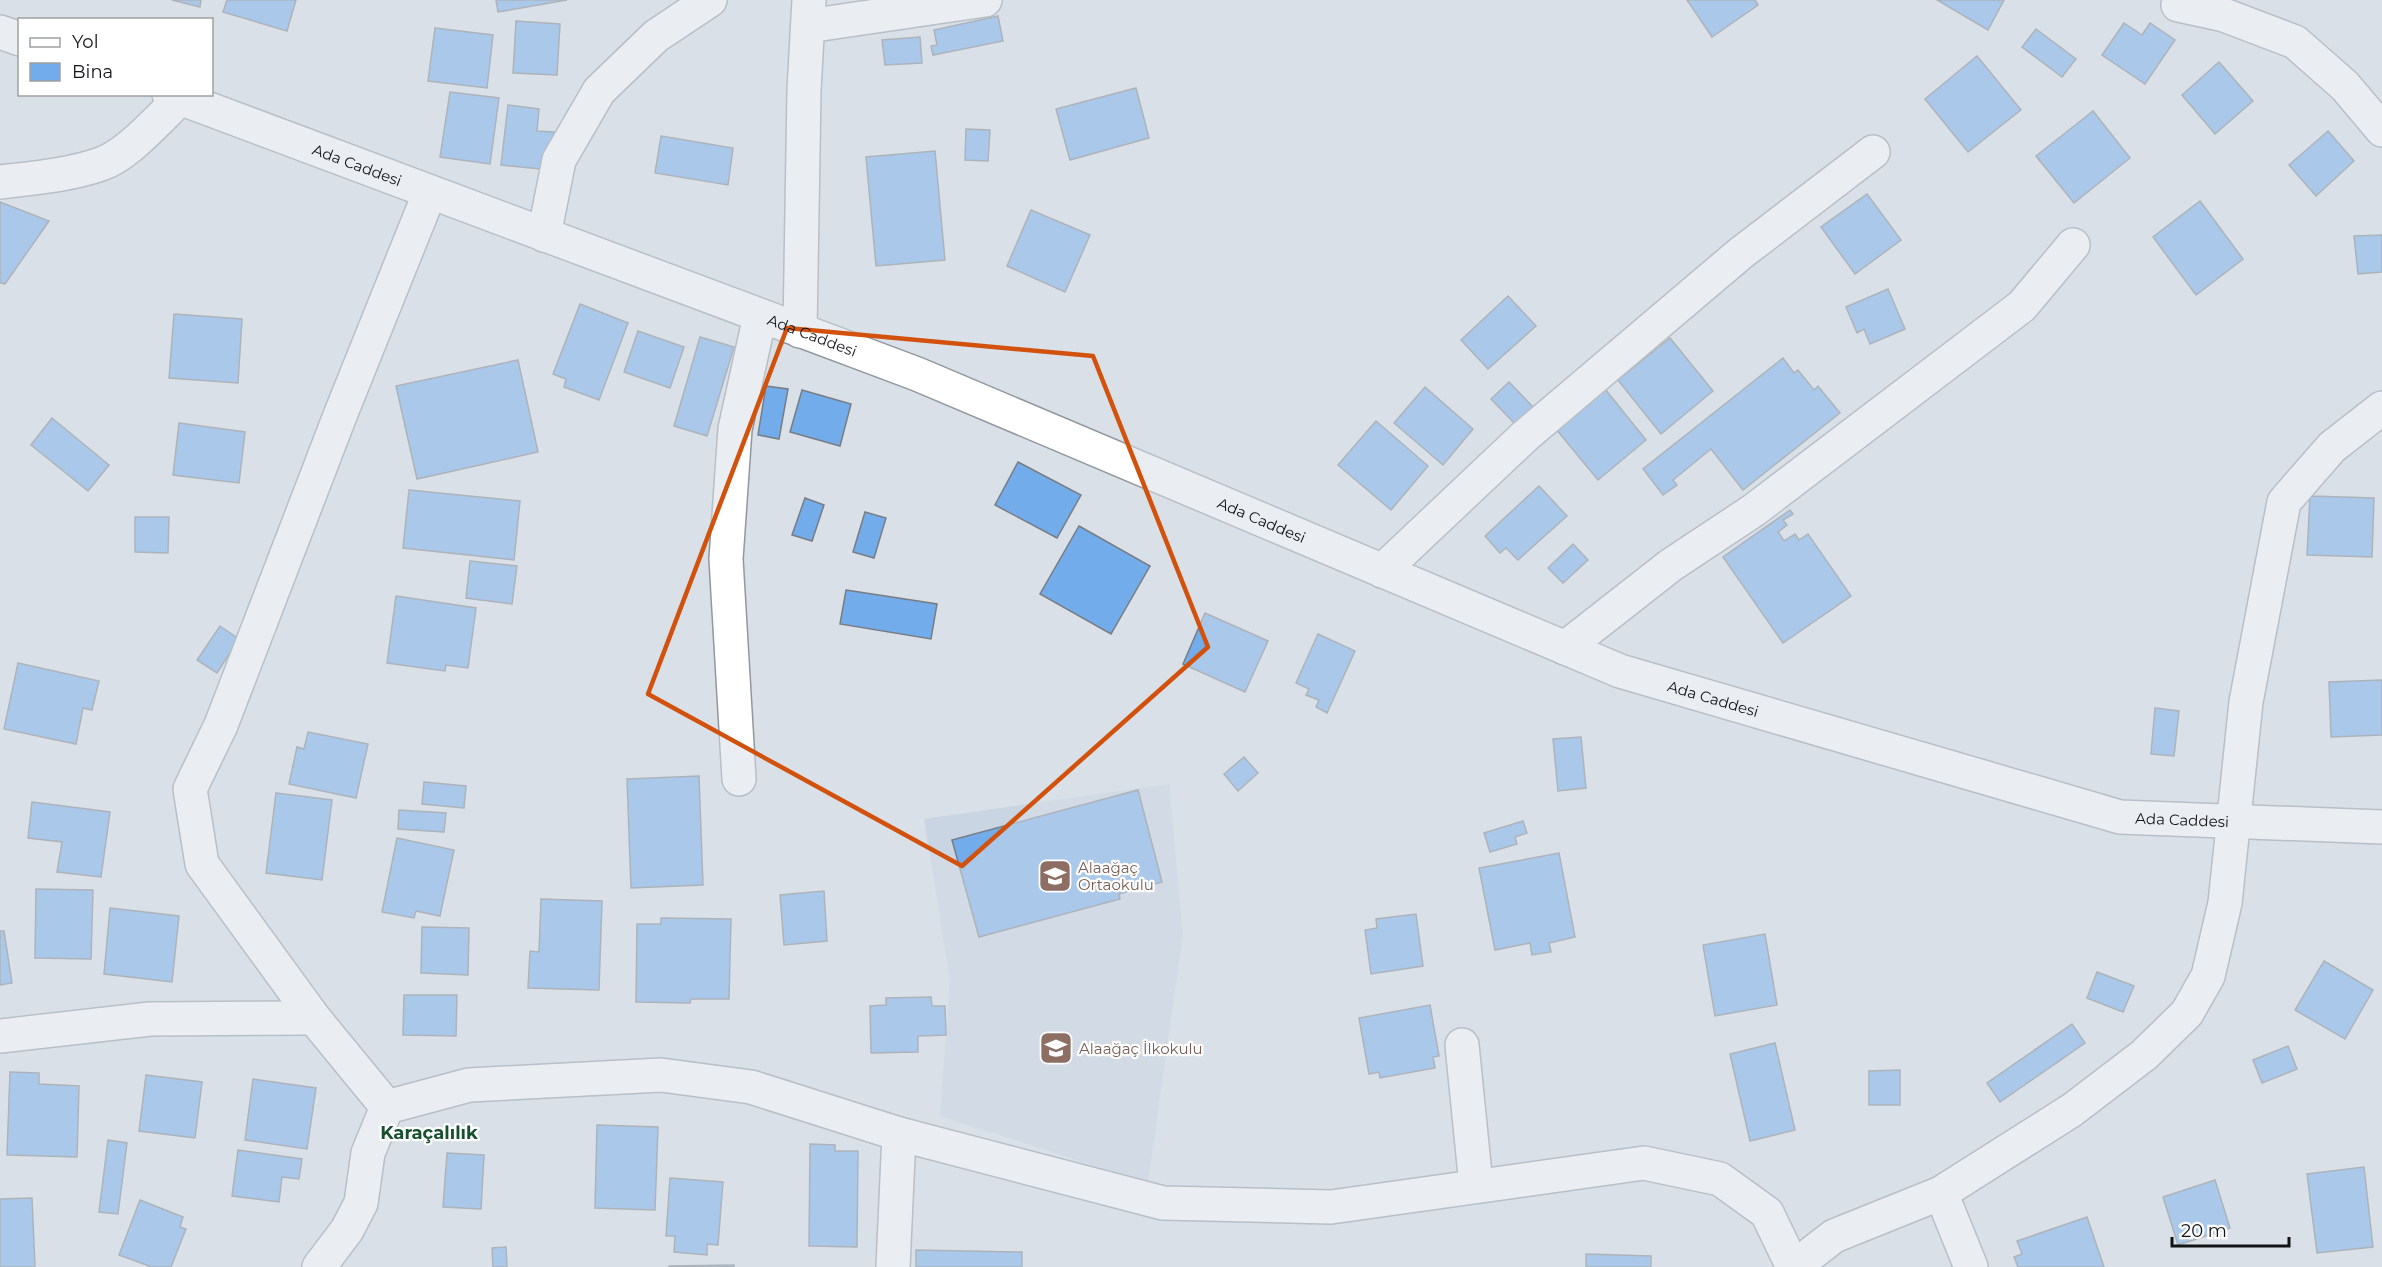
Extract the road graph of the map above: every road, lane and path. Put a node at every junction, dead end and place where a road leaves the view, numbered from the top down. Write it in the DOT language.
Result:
graph roads {
  1 [pos="710,0"];
  2 [pos="985,0"];
  3 [pos="2178,5"];
  4 [pos="808,13"];
  5 [pos="0,32"];
  6 [pos="18,38"];
  7 [pos="175,97"];
  8 [pos="2382,130"];
  9 [pos="1873,152"];
  10 [pos="0,182"];
  11 [pos="430,192"];
  12 [pos="544,235"];
  13 [pos="2073,245"];
  14 [pos="760,316"];
  15 [pos="800,331"];
  16 [pos="2382,408"];
  17 [pos="1382,571"];
  18 [pos="1565,648"];
  19 [pos="740,779"];
  20 [pos="2234,821"];
  21 [pos="2382,827"];
  22 [pos="314,1018"];
  23 [pos="0,1036"];
  24 [pos="1462,1045"];
  25 [pos="387,1107"];
  26 [pos="899,1134"];
  27 [pos="1476,1185"];
  28 [pos="1941,1193"];
  29 [pos="319,1267"];
  30 [pos="893,1267"];
  31 [pos="1794,1267"];
  32 [pos="1971,1267"];
  1 -- 12 [label="street"];
  2 -- 4 [label="street"];
  3 -- 8 [label="street"];
  4 -- 15 [label="street"];
  5 -- 6 [label="street"];
  7 -- 10 [label="street"];
  7 -- 11 [label="street, Ada Caddesi"];
  9 -- 17 [label="street"];
  11 -- 12 [label="street, Ada Caddesi"];
  11 -- 22 [label="street"];
  12 -- 14 [label="street, Ada Caddesi"];
  13 -- 18 [label="street"];
  14 -- 15 [label="street, Ada Caddesi"];
  14 -- 19 [label="street"];
  15 -- 17 [label="street, Ada Caddesi"];
  16 -- 20 [label="street"];
  17 -- 18 [label="street, Ada Caddesi"];
  18 -- 20 [label="street, Ada Caddesi"];
  20 -- 21 [label="street, Ada Caddesi"];
  20 -- 28 [label="street"];
  22 -- 23 [label="street"];
  22 -- 25 [label="street"];
  24 -- 27 [label="street"];
  25 -- 26 [label="street"];
  25 -- 29 [label="street"];
  26 -- 27 [label="street"];
  26 -- 30 [label="street"];
  27 -- 31 [label="street"];
  28 -- 31 [label="street"];
  28 -- 32 [label="street"];
}
